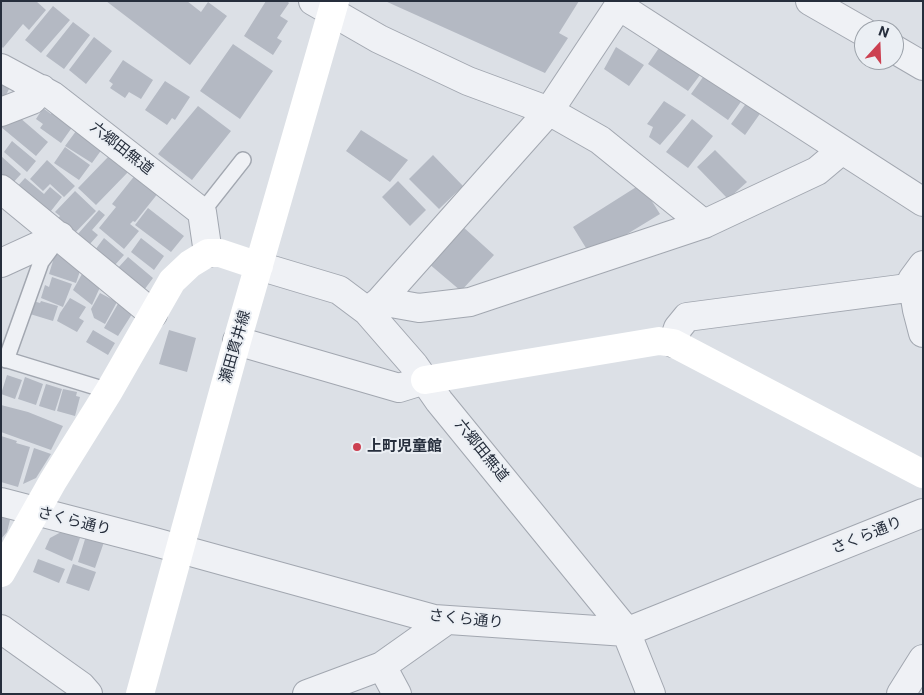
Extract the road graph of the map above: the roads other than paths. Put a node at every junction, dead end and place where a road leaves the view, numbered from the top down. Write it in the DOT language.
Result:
graph roads {
  1 [pos="810,1"];
  2 [pos="328,4"];
  3 [pos="620,4"];
  4 [pos="854,26"];
  5 [pos="904,55"];
  6 [pos="923,66"];
  7 [pos="1,68"];
  8 [pos="42,89"];
  9 [pos="549,111"];
  10 [pos="1,112"];
  11 [pos="842,150"];
  12 [pos="243,160"];
  13 [pos="1,189"];
  14 [pos="923,202"];
  15 [pos="202,212"];
  16 [pos="704,224"];
  17 [pos="60,236"];
  18 [pos="208,253"];
  19 [pos="1,264"];
  20 [pos="259,266"];
  21 [pos="920,279"];
  22 [pos="374,306"];
  23 [pos="153,314"];
  24 [pos="923,333"];
  25 [pos="237,341"];
  26 [pos="673,343"];
  27 [pos="4,359"];
  28 [pos="425,380"];
  29 [pos="109,391"];
  30 [pos="923,474"];
  31 [pos="1,502"];
  32 [pos="35,512"];
  33 [pos="923,514"];
  34 [pos="179,549"];
  35 [pos="1,573"];
  36 [pos="447,620"];
  37 [pos="1,629"];
  38 [pos="626,632"];
  39 [pos="923,659"];
  40 [pos="382,666"];
  41 [pos="88,694"];
  42 [pos="140,694"];
  43 [pos="307,694"];
  44 [pos="397,694"];
  45 [pos="651,694"];
  46 [pos="900,694"];
  1 -- 4 [label="street"];
  2 -- 9 [label="street"];
  2 -- 20 [label="street, 瀬田貫井線"];
  3 -- 9 [label="street"];
  3 -- 11 [label="street"];
  5 -- 6 [label="street"];
  7 -- 8 [label="street, 六郷田無道"];
  8 -- 10 [label="street"];
  8 -- 15 [label="street, 六郷田無道"];
  9 -- 16 [label="street"];
  9 -- 22 [label="street"];
  11 -- 14 [label="street"];
  11 -- 16 [label="street"];
  12 -- 15 [label="lane"];
  13 -- 17 [label="street"];
  15 -- 18 [label="street"];
  16 -- 22 [label="street"];
  17 -- 19 [label="street"];
  17 -- 23 [label="street"];
  17 -- 27 [label="lane"];
  18 -- 20 [label="street"];
  18 -- 23 [label="street"];
  20 -- 22 [label="street, 六郷田無道"];
  20 -- 25 [label="street, 瀬田貫井線"];
  21 -- 24 [label="street"];
  21 -- 26 [label="street"];
  22 -- 28 [label="street, 六郷田無道"];
  23 -- 29 [label="street"];
  25 -- 28 [label="street"];
  25 -- 34 [label="street, 瀬田貫井線"];
  26 -- 28 [label="street"];
  26 -- 30 [label="street"];
  27 -- 29 [label="lane"];
  28 -- 38 [label="street, 六郷田無道"];
  29 -- 32 [label="street"];
  31 -- 32 [label="street, さくら通り"];
  32 -- 34 [label="street, さくら通り"];
  32 -- 35 [label="street"];
  33 -- 38 [label="street, さくら通り"];
  34 -- 36 [label="street, さくら通り"];
  34 -- 42 [label="street, 瀬田貫井線"];
  36 -- 38 [label="street, さくら通り"];
  36 -- 40 [label="street"];
  37 -- 41 [label="street"];
  38 -- 45 [label="street, 六郷田無道"];
  39 -- 46 [label="street"];
  40 -- 43 [label="street"];
  40 -- 44 [label="street"];
}
